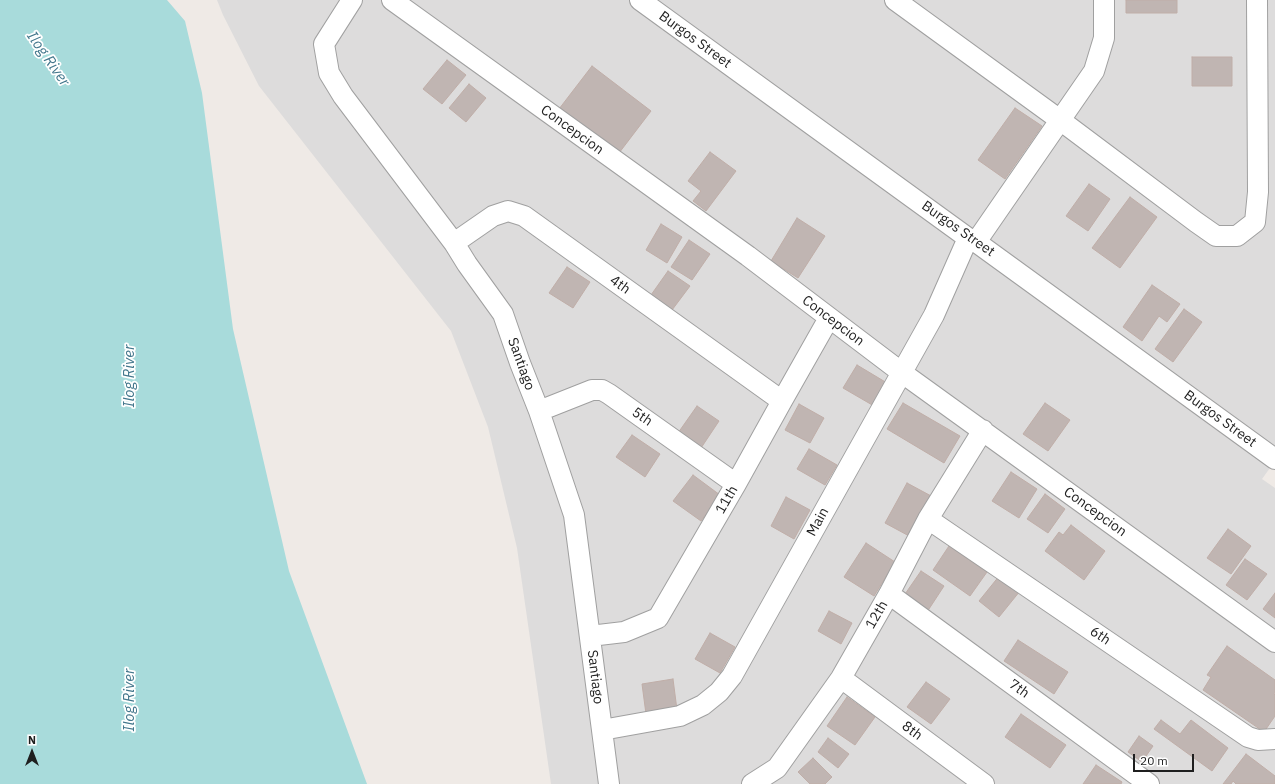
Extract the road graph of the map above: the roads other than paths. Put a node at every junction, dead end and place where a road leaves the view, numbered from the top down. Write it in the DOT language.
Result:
graph roads {
  1 [pos="352,0"];
  2 [pos="392,0"];
  3 [pos="640,0"];
  4 [pos="895,0"];
  5 [pos="1104,0"];
  6 [pos="1257,0"];
  7 [pos="1060,120"];
  8 [pos="972,240"];
  9 [pos="454,243"];
  10 [pos="829,318"];
  11 [pos="902,372"];
  12 [pos="782,401"];
  13 [pos="539,411"];
  14 [pos="982,430"];
  15 [pos="1275,459"];
  16 [pos="736,484"];
  17 [pos="928,519"];
  18 [pos="889,594"];
  19 [pos="590,636"];
  20 [pos="1275,642"];
  21 [pos="841,678"];
  22 [pos="602,730"];
  23 [pos="1275,739"];
  24 [pos="609,784"];
  25 [pos="752,784"];
  26 [pos="984,784"];
  27 [pos="1149,784"];
  1 -- 9 [label="street, Santiago"];
  2 -- 10 [label="street, Concepcion"];
  3 -- 8 [label="street, Burgos Street"];
  4 -- 7 [label="street"];
  5 -- 7 [label="street, Main"];
  6 -- 7 [label="street"];
  7 -- 8 [label="street, Main"];
  8 -- 11 [label="street, Main"];
  8 -- 15 [label="street, Burgos Street"];
  9 -- 12 [label="street, 4th"];
  9 -- 13 [label="street, Santiago"];
  10 -- 11 [label="street, Concepcion"];
  10 -- 12 [label="street, 11th"];
  11 -- 14 [label="street, Concepcion"];
  11 -- 22 [label="street, Main"];
  12 -- 16 [label="street, 11th"];
  13 -- 16 [label="street, 5th"];
  13 -- 19 [label="street, Santiago"];
  14 -- 17 [label="street, 12th"];
  14 -- 20 [label="street, Concepcion"];
  16 -- 19 [label="street, 11th"];
  17 -- 18 [label="street, 12th"];
  17 -- 23 [label="street, 6th"];
  18 -- 21 [label="street, 12th"];
  18 -- 27 [label="street, 7th"];
  19 -- 22 [label="street, Santiago"];
  21 -- 25 [label="street, 12th"];
  21 -- 26 [label="street, 8th"];
  22 -- 24 [label="street, Santiago"];
}
